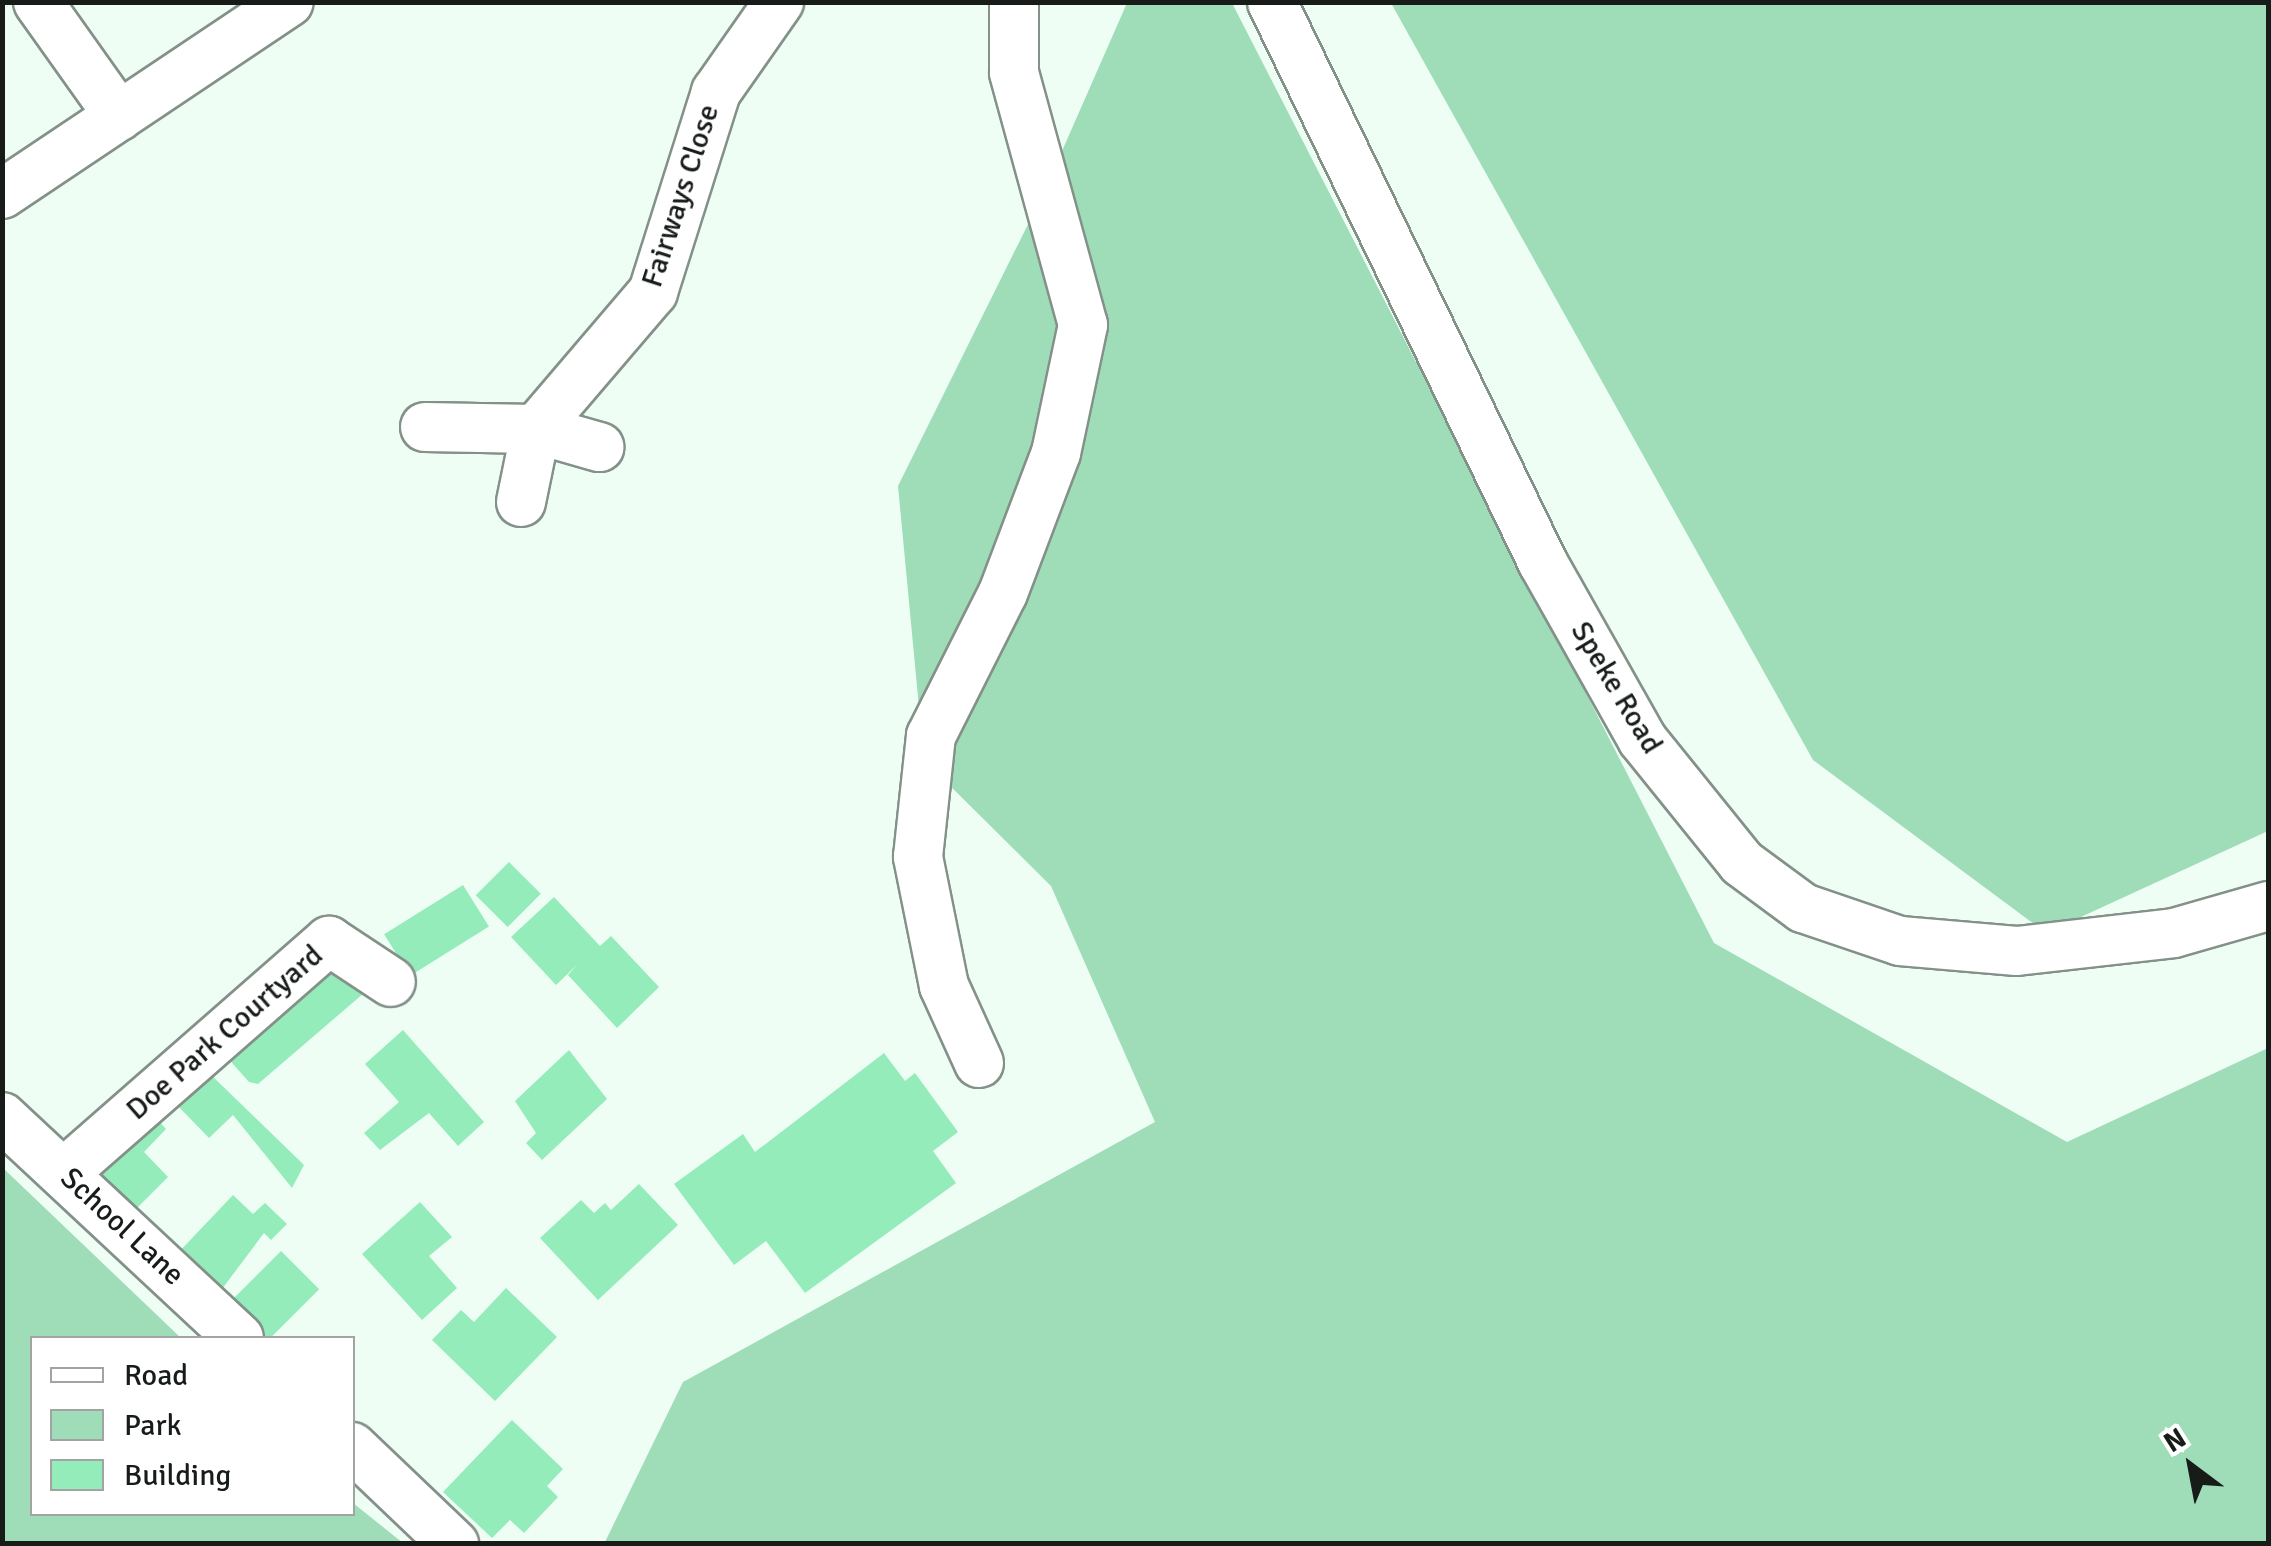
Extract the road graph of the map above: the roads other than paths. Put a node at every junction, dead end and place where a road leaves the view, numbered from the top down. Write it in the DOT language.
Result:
graph roads {
  1 [pos="38,2"];
  2 [pos="288,2"];
  3 [pos="779,2"];
  4 [pos="1014,2"];
  5 [pos="1272,2"];
  6 [pos="119,116"];
  7 [pos="2,194"];
  8 [pos="425,427"];
  9 [pos="536,429"];
  10 [pos="599,447"];
  11 [pos="521,502"];
  12 [pos="2268,906"];
  13 [pos="391,982"];
  14 [pos="979,1063"];
  15 [pos="2,1117"];
  16 [pos="65,1172"];
  17 [pos="237,1336"];
  18 [pos="355,1450"];
  19 [pos="454,1544"];
  1 -- 6 [label="street"];
  2 -- 6 [label="street"];
  3 -- 9 [label="street, Fairways Close"];
  4 -- 14 [label="street"];
  5 -- 12 [label="street, Speke Road"];
  6 -- 7 [label="street"];
  8 -- 9 [label="street"];
  9 -- 10 [label="street"];
  9 -- 11 [label="street, Fairways Close"];
  13 -- 16 [label="street, Doe Park Courtyard"];
  15 -- 16 [label="street, School Lane"];
  16 -- 17 [label="street, School Lane"];
  18 -- 19 [label="street"];
}
